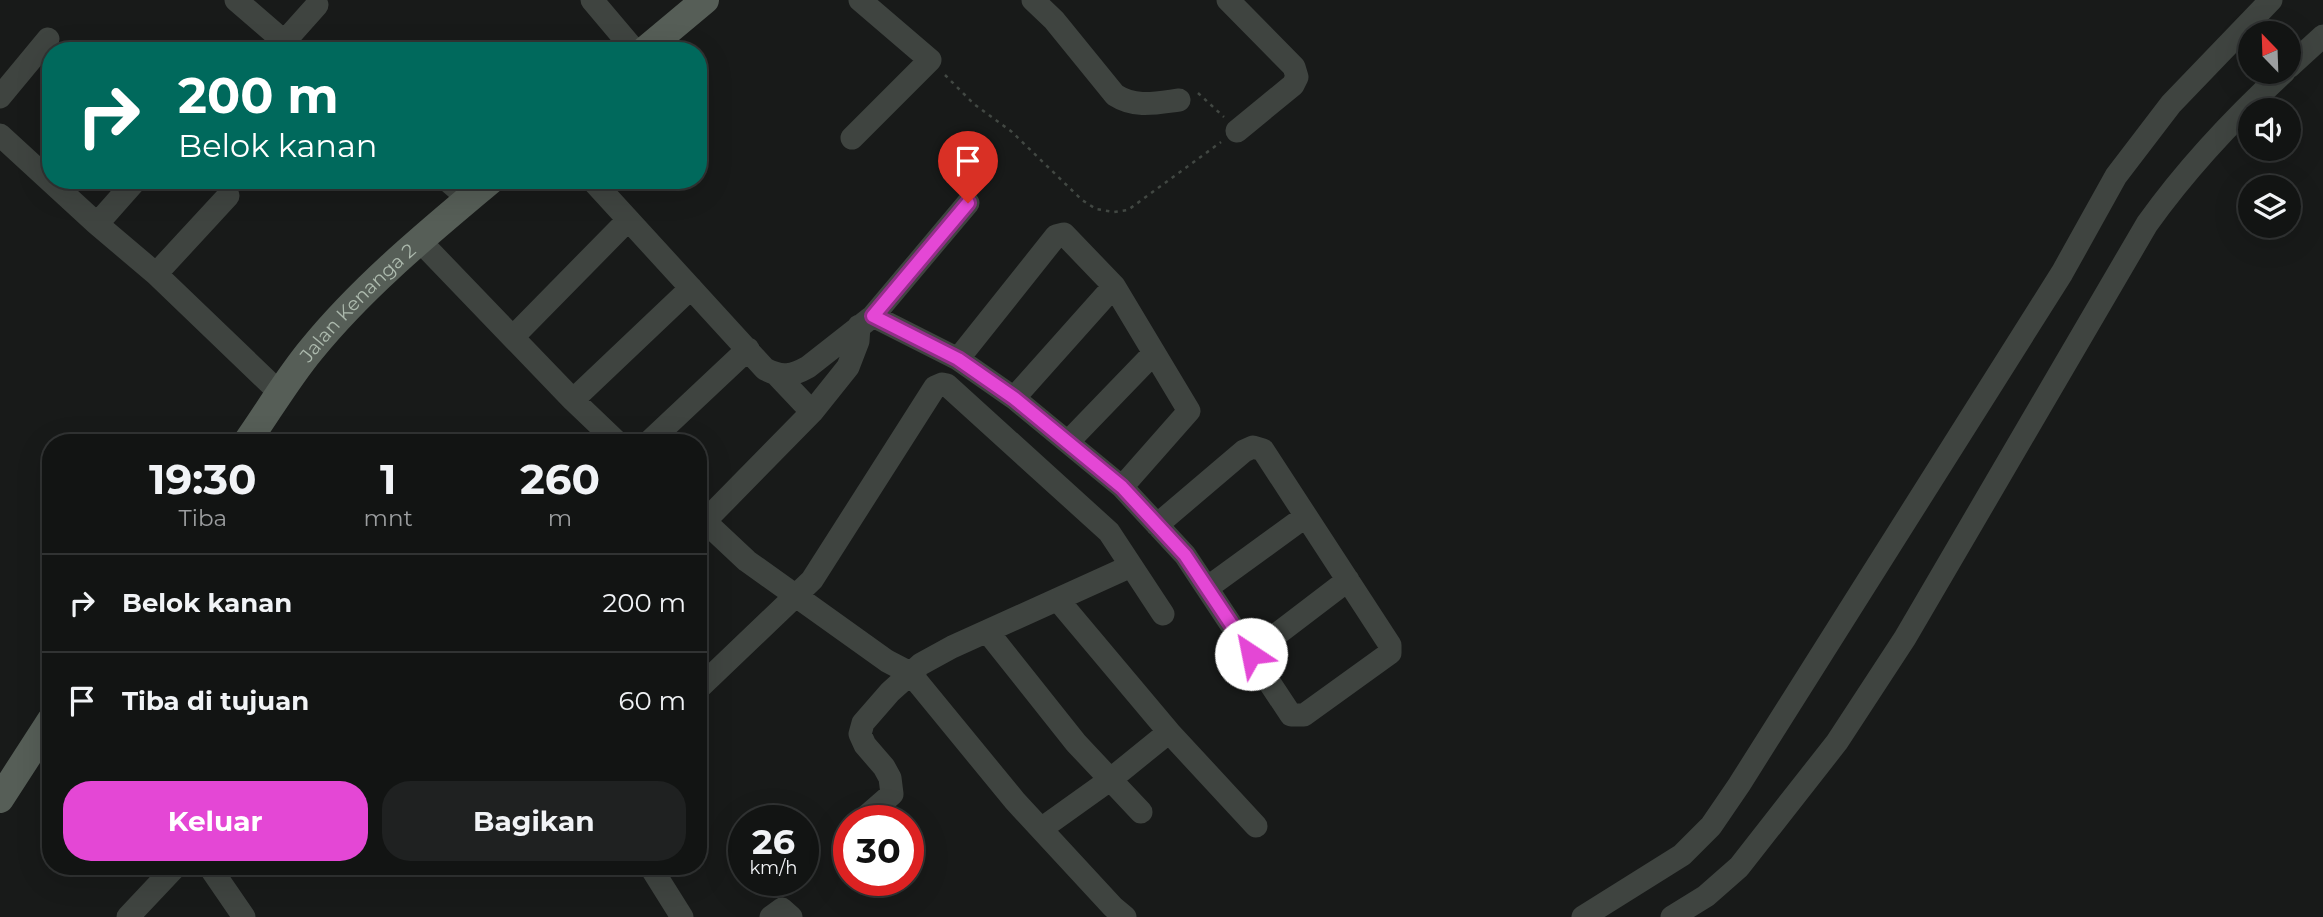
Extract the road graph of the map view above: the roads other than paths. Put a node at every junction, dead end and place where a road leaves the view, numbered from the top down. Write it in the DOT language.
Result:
graph roads {
  1 [pos="236,0"];
  2 [pos="592,0"];
  3 [pos="705,0"];
  4 [pos="860,0"];
  5 [pos="1033,0"];
  6 [pos="1228,0"];
  7 [pos="2264,2"];
  8 [pos="317,5"];
  9 [pos="2323,36"];
  10 [pos="48,39"];
  11 [pos="46,42"];
  12 [pos="278,42"];
  13 [pos="289,42"];
  14 [pos="627,42"];
  15 [pos="656,42"];
  16 [pos="42,46"];
  17 [pos="2301,56"];
  18 [pos="2271,84"];
  19 [pos="0,97"];
  20 [pos="1179,100"];
  21 [pos="1237,131"];
  22 [pos="0,135"];
  23 [pos="852,138"];
  24 [pos="42,162"];
  25 [pos="67,189"];
  26 [pos="128,189"];
  27 [pos="457,189"];
  28 [pos="480,189"];
  29 [pos="600,189"];
  30 [pos="228,195"];
  31 [pos="468,199"];
  32 [pos="968,203"];
  33 [pos="628,220"];
  34 [pos="97,224"];
  35 [pos="419,240"];
  36 [pos="156,274"];
  37 [pos="1114,286"];
  38 [pos="691,288"];
  39 [pos="866,321"];
  40 [pos="513,337"];
  41 [pos="748,349"];
  42 [pos="1153,354"];
  43 [pos="958,359"];
  44 [pos="777,375"];
  45 [pos="281,394"];
  46 [pos="1014,398"];
  47 [pos="573,400"];
  48 [pos="812,412"];
  49 [pos="252,434"];
  50 [pos="609,434"];
  51 [pos="658,434"];
  52 [pos="1068,442"];
  53 [pos="1122,487"];
  54 [pos="707,513"];
  55 [pos="1306,516"];
  56 [pos="707,523"];
  57 [pos="1157,525"];
  58 [pos="1131,566"];
  59 [pos="1348,580"];
  60 [pos="1207,589"];
  61 [pos="794,595"];
  62 [pos="1058,600"];
  63 [pos="1163,614"];
  64 [pos="987,631"];
  65 [pos="1251,654"];
  66 [pos="910,673"];
  67 [pos="707,680"];
  68 [pos="1169,732"];
  69 [pos="42,734"];
  70 [pos="1111,779"];
  71 [pos="0,799"];
  72 [pos="881,805"];
  73 [pos="1141,812"];
  74 [pos="1256,826"];
  75 [pos="1041,829"];
  76 [pos="168,875"];
  77 [pos="215,875"];
  78 [pos="656,875"];
  79 [pos="128,917"];
  80 [pos="244,917"];
  81 [pos="682,917"];
  82 [pos="771,917"];
  83 [pos="791,917"];
  84 [pos="1125,917"];
  85 [pos="1583,917"];
  86 [pos="1672,917"];
  1 -- 12 [label="street"];
  2 -- 14 [label="street"];
  3 -- 15 [label="main road"];
  4 -- 23 [label="street"];
  5 -- 20 [label="street"];
  6 -- 21 [label="street"];
  7 -- 85 [label="street"];
  8 -- 13 [label="street"];
  9 -- 17 [label="street"];
  10 -- 11 [label="street"];
  16 -- 19 [label="street"];
  18 -- 86 [label="street"];
  22 -- 24 [label="street"];
  25 -- 34 [label="street"];
  26 -- 34 [label="street"];
  27 -- 31 [label="street"];
  28 -- 31 [label="main road, Jalan Kenanga 2"];
  29 -- 33 [label="street"];
  30 -- 36 [label="street"];
  31 -- 35 [label="main road, Jalan Kenanga 2"];
  32 -- 39 [label="street"];
  33 -- 38 [label="street"];
  33 -- 40 [label="street"];
  34 -- 36 [label="street"];
  35 -- 40 [label="street"];
  35 -- 45 [label="main road, Jalan Kenanga 2"];
  36 -- 45 [label="street"];
  37 -- 42 [label="street"];
  37 -- 43 [label="street"];
  37 -- 46 [label="street"];
  38 -- 41 [label="street"];
  38 -- 47 [label="street"];
  39 -- 43 [label="street"];
  39 -- 44 [label="street"];
  39 -- 48 [label="street"];
  40 -- 47 [label="street"];
  41 -- 44 [label="street"];
  41 -- 51 [label="street"];
  42 -- 52 [label="street"];
  42 -- 53 [label="street"];
  43 -- 46 [label="street"];
  44 -- 48 [label="street"];
  45 -- 49 [label="main road, Jalan Kenanga 2"];
  46 -- 52 [label="street"];
  47 -- 50 [label="street"];
  48 -- 54 [label="street"];
  52 -- 53 [label="street"];
  53 -- 57 [label="street"];
  55 -- 57 [label="street"];
  55 -- 59 [label="street"];
  55 -- 60 [label="street"];
  56 -- 61 [label="street"];
  57 -- 60 [label="street"];
  58 -- 61 [label="street"];
  58 -- 62 [label="street"];
  58 -- 63 [label="street"];
  59 -- 65 [label="street"];
  59 -- 65 [label="street"];
  60 -- 65 [label="street"];
  61 -- 66 [label="street"];
  61 -- 67 [label="street"];
  62 -- 64 [label="street"];
  62 -- 68 [label="street"];
  64 -- 66 [label="street"];
  64 -- 70 [label="street"];
  66 -- 72 [label="street"];
  66 -- 75 [label="street"];
  68 -- 70 [label="street"];
  68 -- 74 [label="street"];
  69 -- 71 [label="main road"];
  70 -- 73 [label="street"];
  70 -- 75 [label="street"];
  75 -- 84 [label="street"];
  76 -- 79 [label="street"];
  77 -- 80 [label="street"];
  78 -- 81 [label="street"];
  82 -- 83 [label="street"];
}
